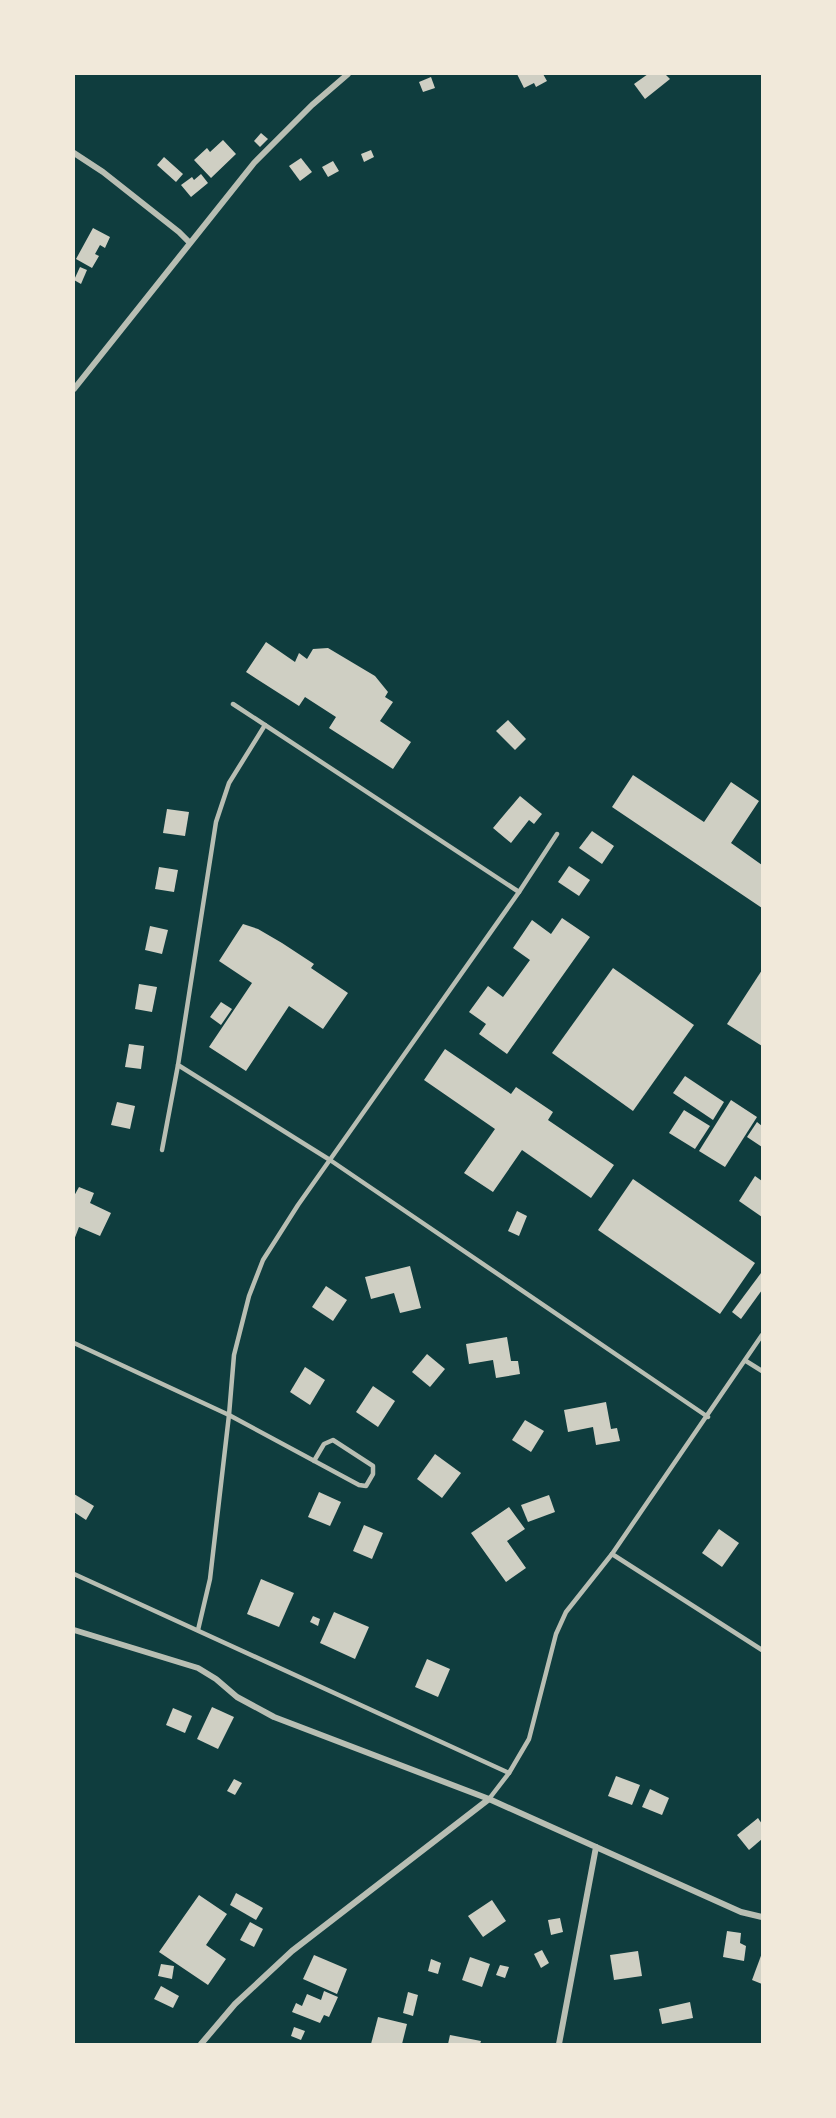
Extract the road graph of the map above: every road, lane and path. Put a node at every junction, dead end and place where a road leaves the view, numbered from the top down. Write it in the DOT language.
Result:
graph roads {
  1 [pos="348,74"];
  2 [pos="74,153"];
  3 [pos="189,242"];
  4 [pos="74,388"];
  5 [pos="233,704"];
  6 [pos="265,724"];
  7 [pos="557,834"];
  8 [pos="519,892"];
  9 [pos="178,1065"];
  10 [pos="162,1150"];
  11 [pos="330,1160"];
  12 [pos="762,1335"];
  13 [pos="74,1343"];
  14 [pos="746,1361"];
  15 [pos="762,1371"];
  16 [pos="229,1415"];
  17 [pos="708,1417"];
  18 [pos="314,1461"];
  19 [pos="612,1554"];
  20 [pos="74,1574"];
  21 [pos="198,1629"];
  22 [pos="74,1630"];
  23 [pos="762,1650"];
  24 [pos="509,1773"];
  25 [pos="489,1799"];
  26 [pos="596,1847"];
  27 [pos="762,1917"];
  28 [pos="201,2044"];
  29 [pos="559,2044"];
  1 -- 3 [label="street"];
  2 -- 3 [label="street"];
  3 -- 4 [label="street"];
  5 -- 6 [label="lane"];
  6 -- 8 [label="lane"];
  6 -- 9 [label="lane"];
  7 -- 8 [label="lane"];
  8 -- 11 [label="lane"];
  9 -- 10 [label="lane"];
  9 -- 11 [label="lane"];
  11 -- 16 [label="lane"];
  11 -- 17 [label="lane"];
  12 -- 14 [label="lane"];
  13 -- 16 [label="lane"];
  14 -- 15 [label="lane"];
  14 -- 17 [label="lane"];
  16 -- 18 [label="lane"];
  16 -- 21 [label="lane"];
  17 -- 19 [label="lane"];
  18 -- 18 [label="lane"];
  19 -- 23 [label="lane"];
  19 -- 24 [label="lane"];
  20 -- 21 [label="lane"];
  21 -- 24 [label="lane"];
  22 -- 25 [label="street"];
  24 -- 25 [label="lane"];
  25 -- 26 [label="street"];
  25 -- 28 [label="street"];
  26 -- 27 [label="street"];
  26 -- 29 [label="street"];
}
